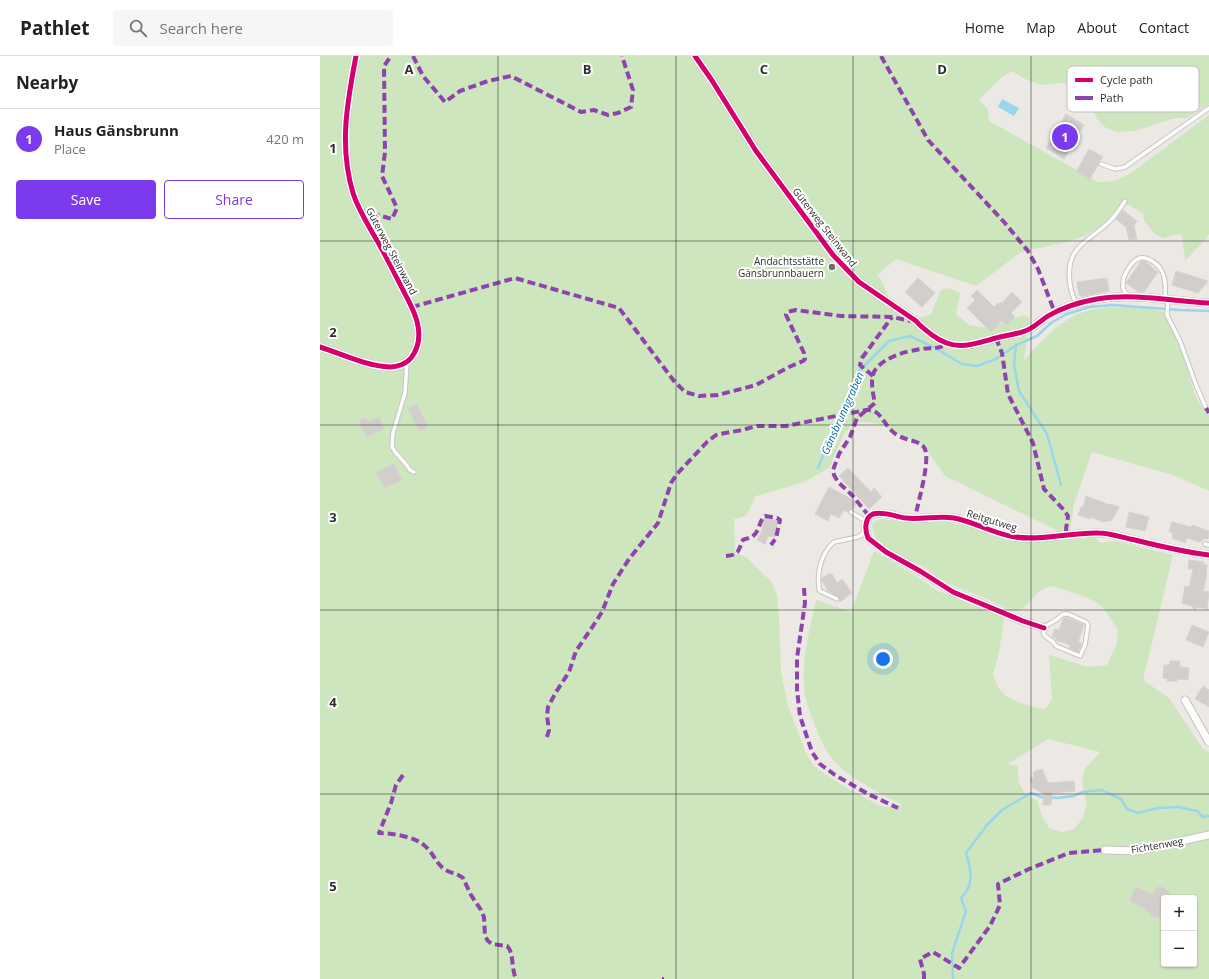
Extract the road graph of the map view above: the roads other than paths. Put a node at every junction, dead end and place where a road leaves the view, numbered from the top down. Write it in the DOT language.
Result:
graph roads {
  1 [pos="356,56"];
  2 [pos="695,56"];
  3 [pos="1209,108"];
  4 [pos="1101,164"];
  5 [pos="1125,201"];
  6 [pos="1129,297"];
  7 [pos="1167,302"];
  8 [pos="1209,303"];
  9 [pos="1077,304"];
  10 [pos="320,347"];
  11 [pos="407,362"];
  12 [pos="1206,408"];
  13 [pos="414,472"];
  14 [pos="852,512"];
  15 [pos="867,522"];
  16 [pos="866,532"];
  17 [pos="1209,555"];
  18 [pos="837,599"];
  19 [pos="1044,628"];
  20 [pos="1185,700"];
  21 [pos="1209,742"];
  22 [pos="1209,835"];
  23 [pos="1105,850"];
  1 -- 11 [label="street, Güterweg Steinwand"];
  2 -- 9 [label="street, Güterweg Steinwand"];
  3 -- 4 [label="lane"];
  5 -- 9 [label="lane"];
  6 -- 7 [label="street"];
  6 -- 7 [label="lane"];
  6 -- 9 [label="street, Güterweg Steinwand"];
  7 -- 8 [label="street"];
  7 -- 12 [label="lane"];
  10 -- 11 [label="street"];
  11 -- 13 [label="lane"];
  14 -- 15 [label="lane"];
  15 -- 16 [label="street"];
  15 -- 17 [label="street, Reitgutweg"];
  16 -- 18 [label="lane"];
  16 -- 19 [label="street"];
  19 -- 19 [label="lane"];
  20 -- 21 [label="street"];
  22 -- 23 [label="street, Fichtenweg"];
}
